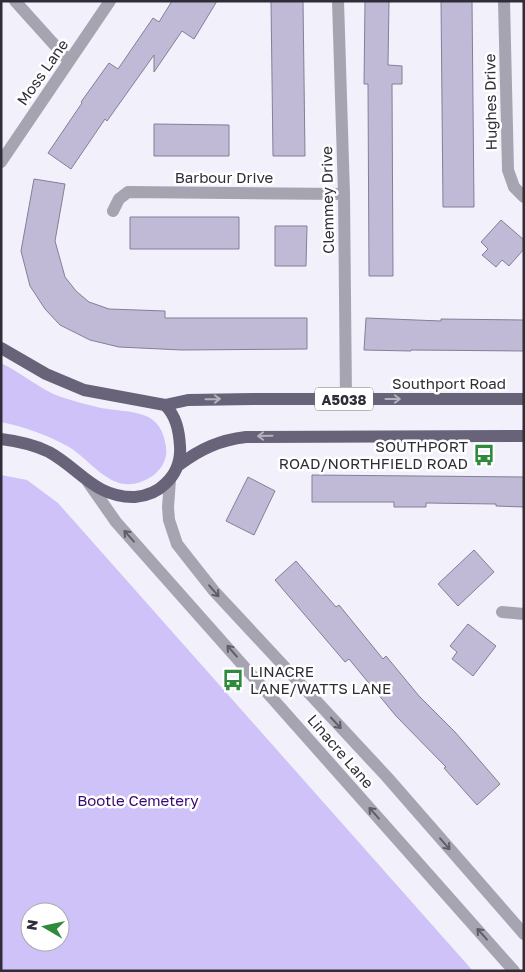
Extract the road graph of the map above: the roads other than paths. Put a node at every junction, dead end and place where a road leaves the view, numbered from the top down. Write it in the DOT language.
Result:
graph roads {
  1 [pos="16,1"];
  2 [pos="110,1"];
  3 [pos="338,1"];
  4 [pos="504,1"];
  5 [pos="69,60"];
  6 [pos="1,162"];
  7 [pos="344,194"];
  8 [pos="524,197"];
  9 [pos="113,211"];
  10 [pos="1,348"];
  11 [pos="346,399"];
  12 [pos="524,399"];
  13 [pos="164,405"];
  14 [pos="524,436"];
  15 [pos="1,439"];
  16 [pos="178,465"];
  17 [pos="170,480"];
  18 [pos="88,482"];
  19 [pos="502,612"];
  20 [pos="524,614"];
  21 [pos="524,934"];
  22 [pos="514,971"];
  1 -- 5 [label="street"];
  2 -- 5 [label="street, Moss Lane"];
  3 -- 7 [label="street, Clemmey Drive"];
  4 -- 8 [label="street, Hughes Drive"];
  5 -- 6 [label="street, Moss Lane"];
  7 -- 9 [label="street, Barbour Drive"];
  7 -- 11 [label="street, Clemmey Drive"];
  10 -- 13 [label="main road, A5038"];
  11 -- 12 [label="main road, Southport Road / A5038, one-way"];
  13 -- 11 [label="main road, Southport Road / A5038, one-way"];
  13 -- 16 [label="main road"];
  14 -- 16 [label="main road, one-way"];
  15 -- 18 [label="main road"];
  16 -- 17 [label="main road"];
  17 -- 18 [label="main road"];
  17 -- 21 [label="street, Linacre Lane, one-way"];
  22 -- 18 [label="street, Linacre Lane, one-way"];
  19 -- 20 [label="street"];
}
